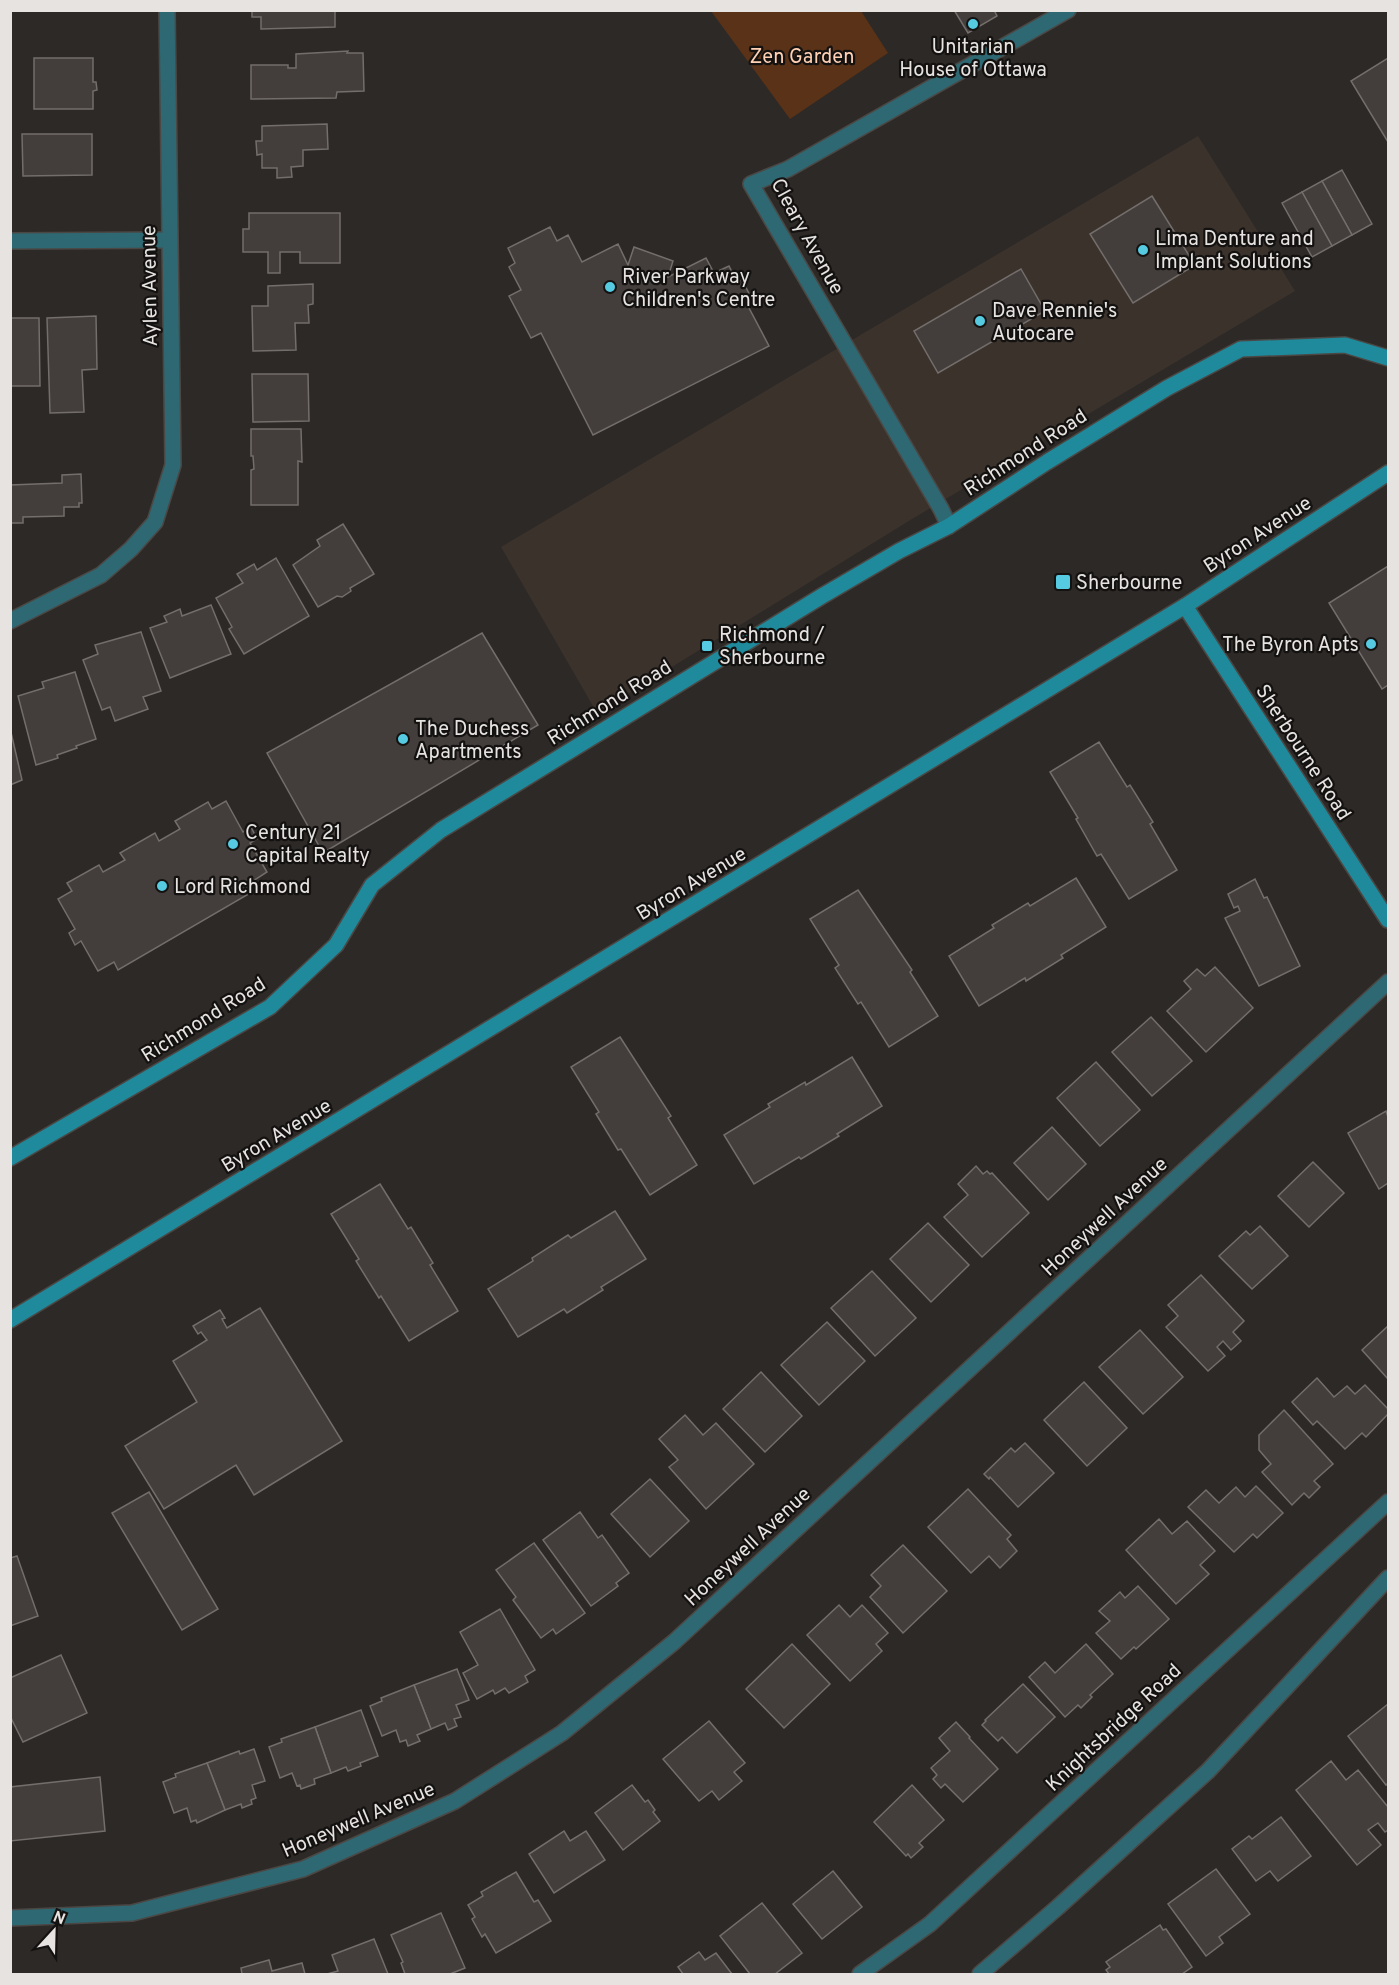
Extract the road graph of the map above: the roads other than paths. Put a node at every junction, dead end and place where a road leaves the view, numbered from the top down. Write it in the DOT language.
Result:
graph roads {
  1 [pos="167,10"];
  2 [pos="1068,10"];
  3 [pos="169,240"];
  4 [pos="10,241"];
  5 [pos="1389,358"];
  6 [pos="1389,473"];
  7 [pos="949,526"];
  8 [pos="1185,606"];
  9 [pos="10,621"];
  10 [pos="1389,920"];
  11 [pos="1389,982"];
  12 [pos="10,1158"];
  13 [pos="10,1320"];
  14 [pos="1389,1502"];
  15 [pos="1389,1578"];
  16 [pos="10,1918"];
  17 [pos="860,1974"];
  18 [pos="980,1974"];
  1 -- 3 [label="street, Aylen Avenue"];
  2 -- 7 [label="street, Cleary Avenue"];
  3 -- 4 [label="street"];
  3 -- 9 [label="street, Aylen Avenue"];
  5 -- 7 [label="street, Richmond Road"];
  6 -- 8 [label="street, Byron Avenue"];
  7 -- 12 [label="street, Richmond Road"];
  8 -- 10 [label="street, Sherbourne Road"];
  8 -- 13 [label="street, Byron Avenue"];
  11 -- 16 [label="street, Honeywell Avenue"];
  14 -- 17 [label="street, Knightsbridge Road"];
  15 -- 18 [label="street"];
}
